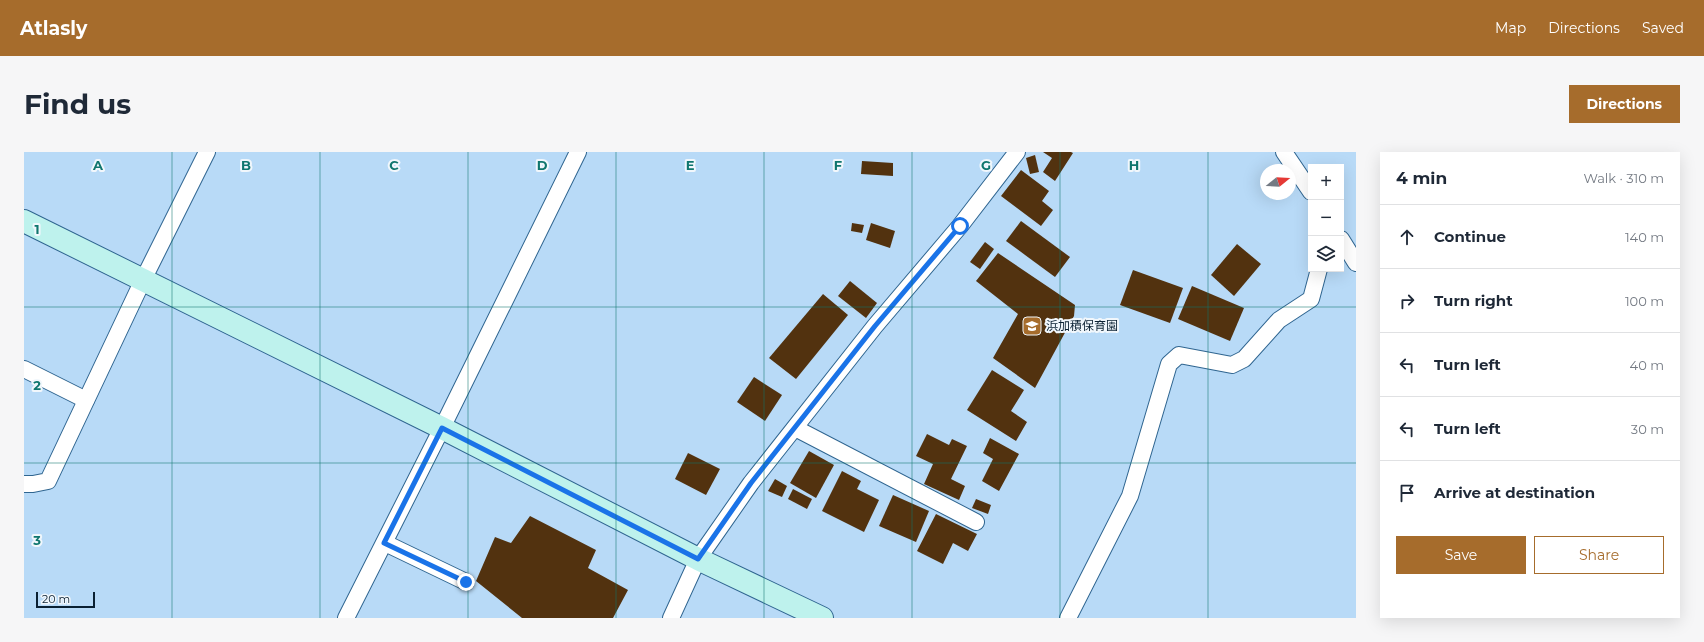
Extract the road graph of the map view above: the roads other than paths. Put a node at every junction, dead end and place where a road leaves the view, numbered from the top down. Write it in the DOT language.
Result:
graph roads {
  1 [pos="207,152"];
  2 [pos="578,152"];
  3 [pos="1017,152"];
  4 [pos="1284,152"];
  5 [pos="1308,188"];
  6 [pos="24,221"];
  7 [pos="1344,244"];
  8 [pos="1356,263"];
  9 [pos="1318,272"];
  10 [pos="143,280"];
  11 [pos="24,369"];
  12 [pos="86,400"];
  13 [pos="442,428"];
  14 [pos="794,428"];
  15 [pos="24,484"];
  16 [pos="976,522"];
  17 [pos="384,543"];
  18 [pos="698,559"];
  19 [pos="466,582"];
  20 [pos="346,618"];
  21 [pos="671,618"];
  22 [pos="821,618"];
  23 [pos="1068,618"];
  1 -- 10 [label="street"];
  2 -- 13 [label="street"];
  3 -- 14 [label="street"];
  4 -- 5 [label="street"];
  6 -- 10 [label="street"];
  7 -- 8 [label="street"];
  9 -- 23 [label="street"];
  10 -- 12 [label="street"];
  10 -- 13 [label="street"];
  11 -- 12 [label="street"];
  12 -- 15 [label="street"];
  13 -- 17 [label="street"];
  13 -- 18 [label="street"];
  14 -- 16 [label="street"];
  14 -- 18 [label="street"];
  17 -- 19 [label="street"];
  17 -- 20 [label="street"];
  18 -- 21 [label="street"];
  18 -- 22 [label="street"];
}
